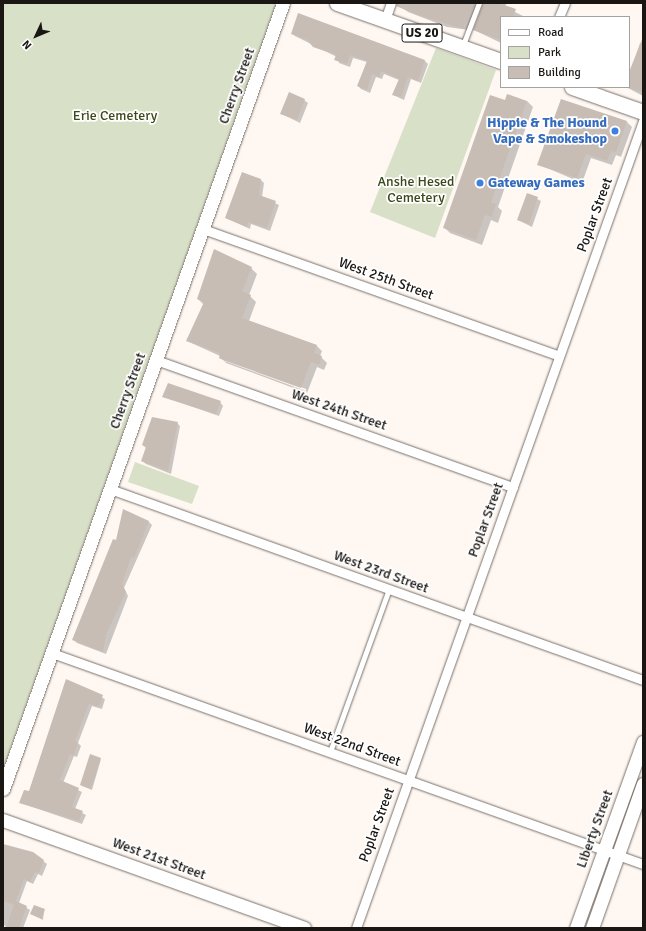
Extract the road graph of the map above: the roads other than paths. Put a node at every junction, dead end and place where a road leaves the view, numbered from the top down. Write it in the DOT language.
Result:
graph roads {
  1 [pos="283,3"];
  2 [pos="337,3"];
  3 [pos="391,3"];
  4 [pos="479,3"];
  5 [pos="565,3"];
  6 [pos="560,16"];
  7 [pos="385,20"];
  8 [pos="462,48"];
  9 [pos="500,62"];
  10 [pos="575,88"];
  11 [pos="643,112"];
  12 [pos="643,121"];
  13 [pos="203,229"];
  14 [pos="559,356"];
  15 [pos="156,360"];
  16 [pos="513,486"];
  17 [pos="110,489"];
  18 [pos="389,589"];
  19 [pos="466,617"];
  20 [pos="52,653"];
  21 [pos="643,680"];
  22 [pos="643,742"];
  23 [pos="330,752"];
  24 [pos="408,780"];
  25 [pos="643,784"];
  26 [pos="3,790"];
  27 [pos="3,820"];
  28 [pos="604,850"];
  29 [pos="618,855"];
  30 [pos="643,864"];
  31 [pos="304,928"];
  32 [pos="356,928"];
  33 [pos="576,928"];
  34 [pos="592,928"];
  1 -- 13 [label="street, Cherry Street"];
  2 -- 7 [label="main road, US 20"];
  3 -- 7 [label="street"];
  4 -- 8 [label="lane"];
  5 -- 6 [label="street"];
  7 -- 8 [label="main road, US 20"];
  8 -- 9 [label="main road, US 20"];
  10 -- 11 [label="main road"];
  12 -- 14 [label="street, Poplar Street"];
  13 -- 14 [label="street, West 25th Street"];
  13 -- 15 [label="street, Cherry Street"];
  14 -- 16 [label="street, Poplar Street"];
  15 -- 16 [label="street, West 24th Street"];
  15 -- 17 [label="street, Cherry Street"];
  16 -- 19 [label="street, Poplar Street"];
  17 -- 18 [label="street, West 23rd Street"];
  17 -- 20 [label="street, Cherry Street"];
  18 -- 19 [label="street, West 23rd Street"];
  18 -- 23 [label="lane"];
  19 -- 21 [label="street, West 23rd Street"];
  19 -- 24 [label="street, Poplar Street"];
  20 -- 23 [label="street, West 22nd Street"];
  20 -- 26 [label="street, Cherry Street"];
  22 -- 28 [label="street, Liberty Street"];
  23 -- 24 [label="street, West 22nd Street"];
  24 -- 28 [label="street, West 22nd Street"];
  24 -- 32 [label="street, Poplar Street"];
  25 -- 29 [label="street"];
  27 -- 31 [label="street, West 21st Street"];
  28 -- 29 [label="street, West 22nd Street"];
  28 -- 33 [label="street, Liberty Street"];
  29 -- 30 [label="street, West 22nd Street"];
  29 -- 34 [label="street"];
}
